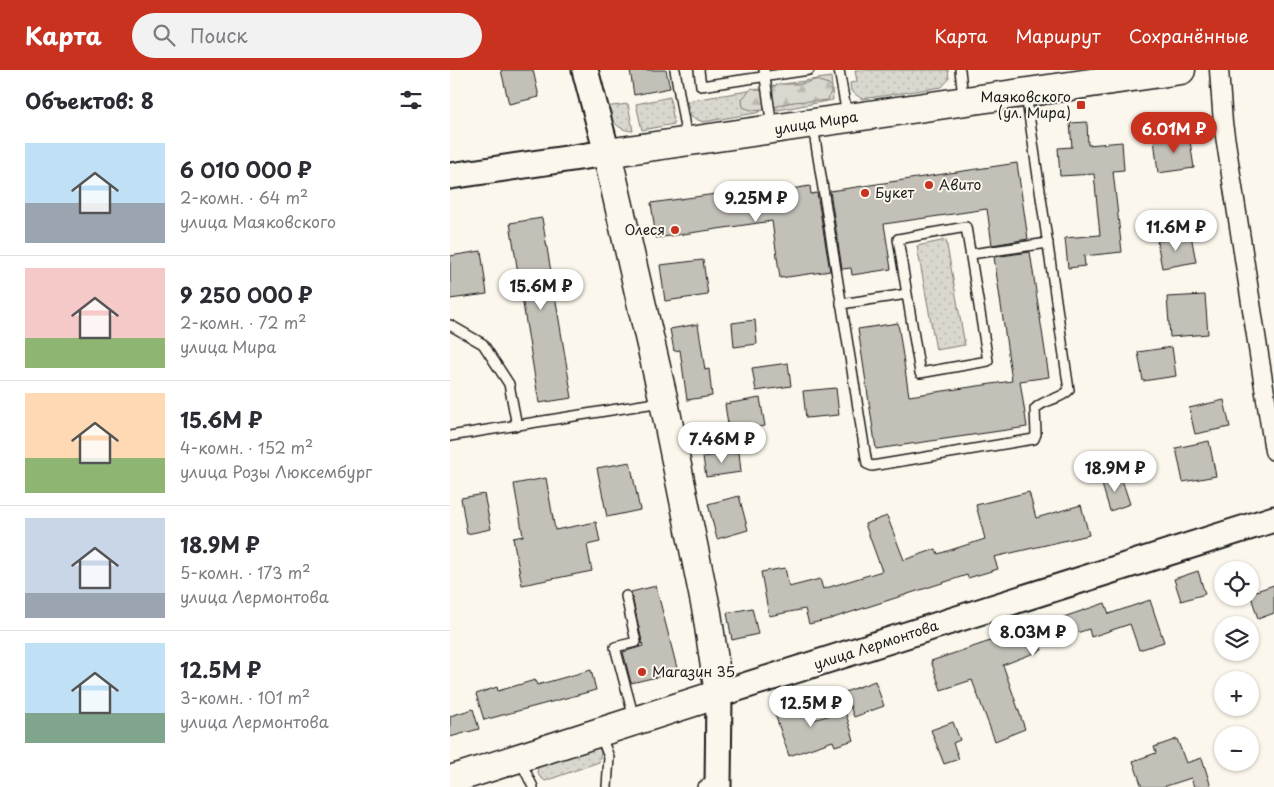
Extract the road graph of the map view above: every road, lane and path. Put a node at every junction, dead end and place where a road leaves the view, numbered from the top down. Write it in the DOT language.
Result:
graph roads {
  1 [pos="585,70"];
  2 [pos="675,70"];
  3 [pos="699,70"];
  4 [pos="809,70"];
  5 [pos="839,70"];
  6 [pos="960,70"];
  7 [pos="1181,70"];
  8 [pos="1218,70"];
  9 [pos="765,73"];
  10 [pos="1026,92"];
  11 [pos="964,100"];
  12 [pos="847,118"];
  13 [pos="812,123"];
  14 [pos="772,129"];
  15 [pos="687,142"];
  16 [pos="607,153"];
  17 [pos="450,176"];
  18 [pos="1048,243"];
  19 [pos="971,254"];
  20 [pos="907,294"];
  21 [pos="841,304"];
  22 [pos="450,325"];
  23 [pos="664,402"];
  24 [pos="517,426"];
  25 [pos="450,436"];
  26 [pos="1274,451"];
  27 [pos="1274,519"];
  28 [pos="626,596"];
  29 [pos="720,694"];
  30 [pos="634,721"];
  31 [pos="600,732"];
  32 [pos="519,758"];
  33 [pos="468,780"];
  34 [pos="713,783"];
  35 [pos="533,787"];
  36 [pos="607,787"];
  1 -- 16 [label="main road"];
  2 -- 15 [label="lane"];
  3 -- 9 [label="lane"];
  4 -- 9 [label="lane"];
  5 -- 12 [label="lane"];
  6 -- 11 [label="lane"];
  7 -- 10 [label="main road, улица Мира"];
  8 -- 26 [label="street"];
  9 -- 14 [label="lane"];
  10 -- 11 [label="main road, улица Мира"];
  10 -- 18 [label="lane"];
  11 -- 12 [label="main road, улица Мира"];
  12 -- 13 [label="main road, улица Мира"];
  13 -- 14 [label="main road, улица Мира"];
  13 -- 21 [label="lane"];
  14 -- 15 [label="main road, улица Мира"];
  15 -- 16 [label="main road, улица Мира"];
  16 -- 17 [label="main road, улица Мира"];
  16 -- 23 [label="main road"];
  18 -- 19 [label="lane"];
  18 -- 21 [label="lane"];
  19 -- 20 [label="lane"];
  19 -- 20 [label="lane"];
  20 -- 21 [label="lane"];
  22 -- 24 [label="lane"];
  23 -- 24 [label="lane"];
  23 -- 29 [label="main road"];
  24 -- 25 [label="lane"];
  27 -- 29 [label="main road, улица Лермонтова"];
  28 -- 30 [label="lane"];
  29 -- 30 [label="main road, улица Лермонтова"];
  29 -- 34 [label="main road"];
  30 -- 31 [label="main road, улица Лермонтова"];
  31 -- 32 [label="main road, улица Лермонтова"];
  31 -- 36 [label="lane"];
  32 -- 33 [label="main road, улица Лермонтова"];
  32 -- 35 [label="lane"];
}
